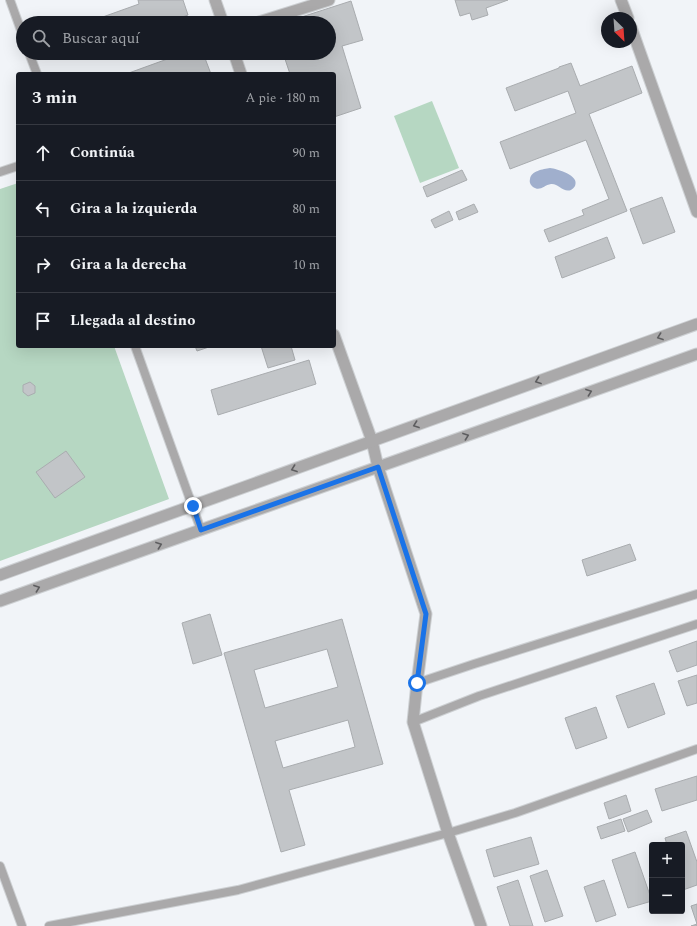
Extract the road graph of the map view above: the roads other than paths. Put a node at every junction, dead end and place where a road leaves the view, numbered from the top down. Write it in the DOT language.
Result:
graph roads {
  1 [pos="10,0"];
  2 [pos="215,0"];
  3 [pos="329,0"];
  4 [pos="621,0"];
  5 [pos="626,12"];
  6 [pos="221,16"];
  7 [pos="278,16"];
  8 [pos="16,17"];
  9 [pos="637,44"];
  10 [pos="32,60"];
  11 [pos="236,60"];
  12 [pos="36,72"];
  13 [pos="240,72"];
  14 [pos="16,167"];
  15 [pos="0,172"];
  16 [pos="697,212"];
  17 [pos="697,324"];
  18 [pos="336,341"];
  19 [pos="136,348"];
  20 [pos="697,354"];
  21 [pos="372,441"];
  22 [pos="378,467"];
  23 [pos="193,506"];
  24 [pos="201,530"];
  25 [pos="0,575"];
  26 [pos="697,594"];
  27 [pos="0,601"];
  28 [pos="697,624"];
  29 [pos="417,683"];
  30 [pos="413,722"];
  31 [pos="697,749"];
  32 [pos="448,834"];
  33 [pos="0,866"];
  34 [pos="22,926"];
  35 [pos="49,926"];
  36 [pos="481,926"];
  1 -- 8 [label="lane"];
  2 -- 6 [label="street"];
  3 -- 7 [label="street"];
  4 -- 5 [label="street"];
  9 -- 16 [label="street"];
  10 -- 12 [label="lane"];
  11 -- 13 [label="street"];
  14 -- 15 [label="lane"];
  17 -- 21 [label="street, one-way"];
  18 -- 21 [label="street"];
  19 -- 23 [label="lane"];
  22 -- 20 [label="street, one-way"];
  21 -- 22 [label="street"];
  21 -- 23 [label="street, one-way"];
  22 -- 24 [label="street"];
  22 -- 29 [label="street"];
  23 -- 24 [label="lane"];
  23 -- 25 [label="street"];
  27 -- 24 [label="street, one-way"];
  26 -- 29 [label="lane"];
  28 -- 30 [label="lane"];
  29 -- 30 [label="street"];
  30 -- 32 [label="street"];
  31 -- 32 [label="lane"];
  32 -- 35 [label="lane"];
  32 -- 36 [label="street"];
  33 -- 34 [label="lane"];
}
